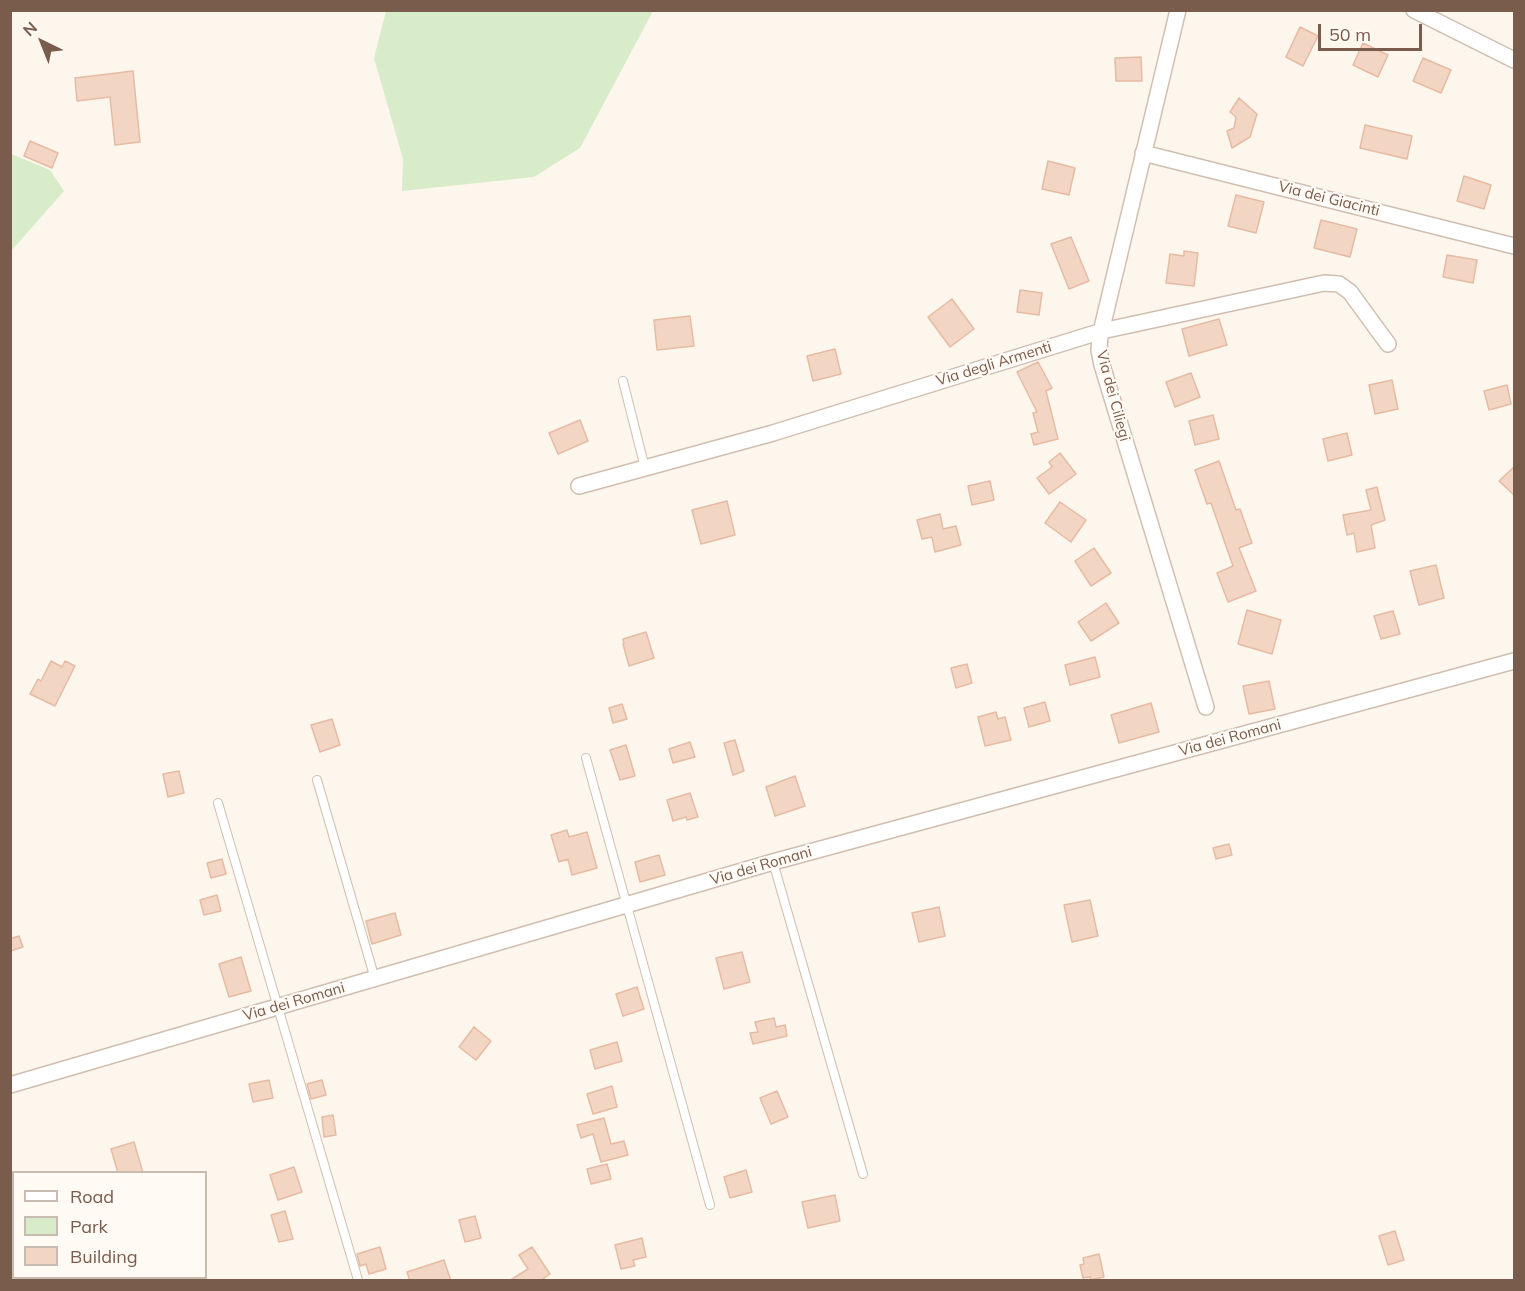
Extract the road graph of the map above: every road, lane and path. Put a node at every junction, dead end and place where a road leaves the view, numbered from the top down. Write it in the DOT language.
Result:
graph roads {
  1 [pos="1178,10"];
  2 [pos="1414,10"];
  3 [pos="1515,60"];
  4 [pos="1143,153"];
  5 [pos="1515,246"];
  6 [pos="1101,331"];
  7 [pos="1388,344"];
  8 [pos="623,381"];
  9 [pos="645,468"];
  10 [pos="579,486"];
  11 [pos="1515,661"];
  12 [pos="1206,707"];
  13 [pos="586,758"];
  14 [pos="317,780"];
  15 [pos="218,803"];
  16 [pos="773,862"];
  17 [pos="627,905"];
  18 [pos="375,979"];
  19 [pos="277,1007"];
  20 [pos="10,1085"];
  21 [pos="863,1174"];
  22 [pos="711,1205"];
  23 [pos="358,1281"];
  1 -- 4 [label="street, Via dei Ciliegi"];
  2 -- 3 [label="street"];
  4 -- 5 [label="street, Via dei Giacinti"];
  4 -- 6 [label="street, Via dei Ciliegi"];
  6 -- 7 [label="street, Via degli Armenti"];
  6 -- 9 [label="street, Via degli Armenti"];
  6 -- 12 [label="street, Via dei Ciliegi"];
  8 -- 9 [label="lane"];
  9 -- 10 [label="street, Via degli Armenti"];
  11 -- 16 [label="street, Via dei Romani"];
  13 -- 17 [label="lane"];
  14 -- 18 [label="lane"];
  15 -- 19 [label="lane"];
  16 -- 17 [label="street, Via dei Romani"];
  16 -- 21 [label="lane"];
  17 -- 18 [label="street, Via dei Romani"];
  17 -- 22 [label="lane"];
  18 -- 19 [label="street, Via dei Romani"];
  19 -- 20 [label="street, Via dei Romani"];
  19 -- 23 [label="lane"];
}
